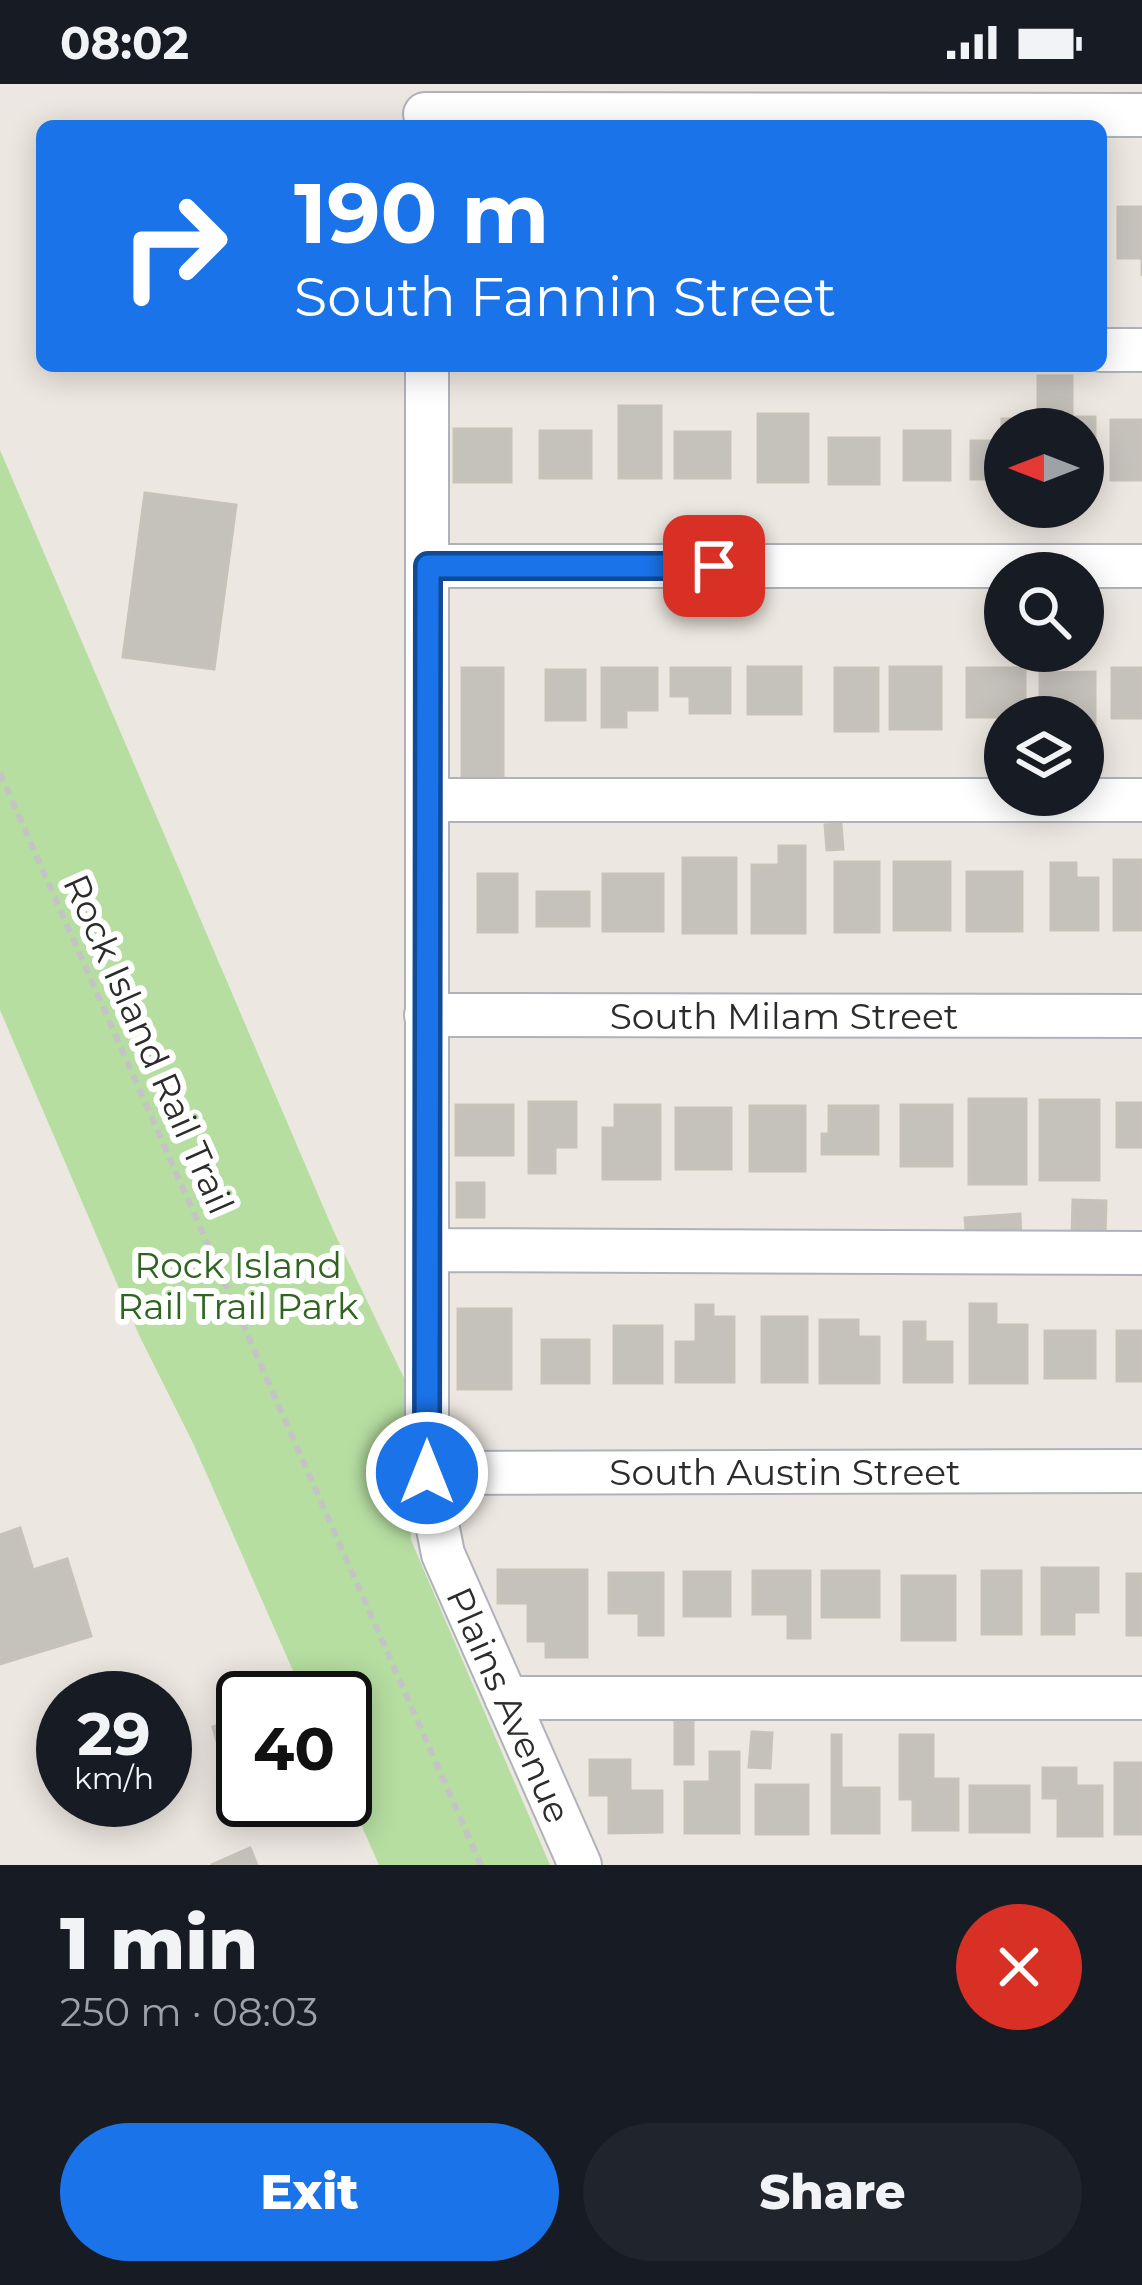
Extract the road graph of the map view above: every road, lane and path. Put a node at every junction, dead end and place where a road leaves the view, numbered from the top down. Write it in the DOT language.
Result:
graph roads {
  1 [pos="424,108"];
  2 [pos="1142,115"];
  3 [pos="1107,350"];
  4 [pos="1142,350"];
  5 [pos="427,372"];
  6 [pos="428,566"];
  7 [pos="1142,566"];
  8 [pos="0,772"];
  9 [pos="427,800"];
  10 [pos="1142,800"];
  11 [pos="426,1015"];
  12 [pos="1142,1016"];
  13 [pos="427,1250"];
  14 [pos="1142,1252"];
  15 [pos="1142,1472"];
  16 [pos="427,1473"];
  17 [pos="506,1697"];
  18 [pos="1142,1698"];
  19 [pos="481,1865"];
  20 [pos="580,1865"];
  1 -- 2 [label="street"];
  3 -- 4 [label="street"];
  5 -- 6 [label="street, Plains Avenue"];
  6 -- 7 [label="street"];
  6 -- 9 [label="street, Plains Avenue"];
  8 -- 19 [label="path, Rock Island Rail Trail"];
  9 -- 10 [label="street"];
  9 -- 11 [label="street, Plains Avenue"];
  11 -- 12 [label="street, South Milam Street"];
  11 -- 13 [label="street, Plains Avenue"];
  13 -- 14 [label="street"];
  13 -- 16 [label="street, Plains Avenue"];
  15 -- 16 [label="street, South Austin Street"];
  16 -- 17 [label="street, Plains Avenue"];
  17 -- 18 [label="street"];
  17 -- 20 [label="street, Plains Avenue"];
}
